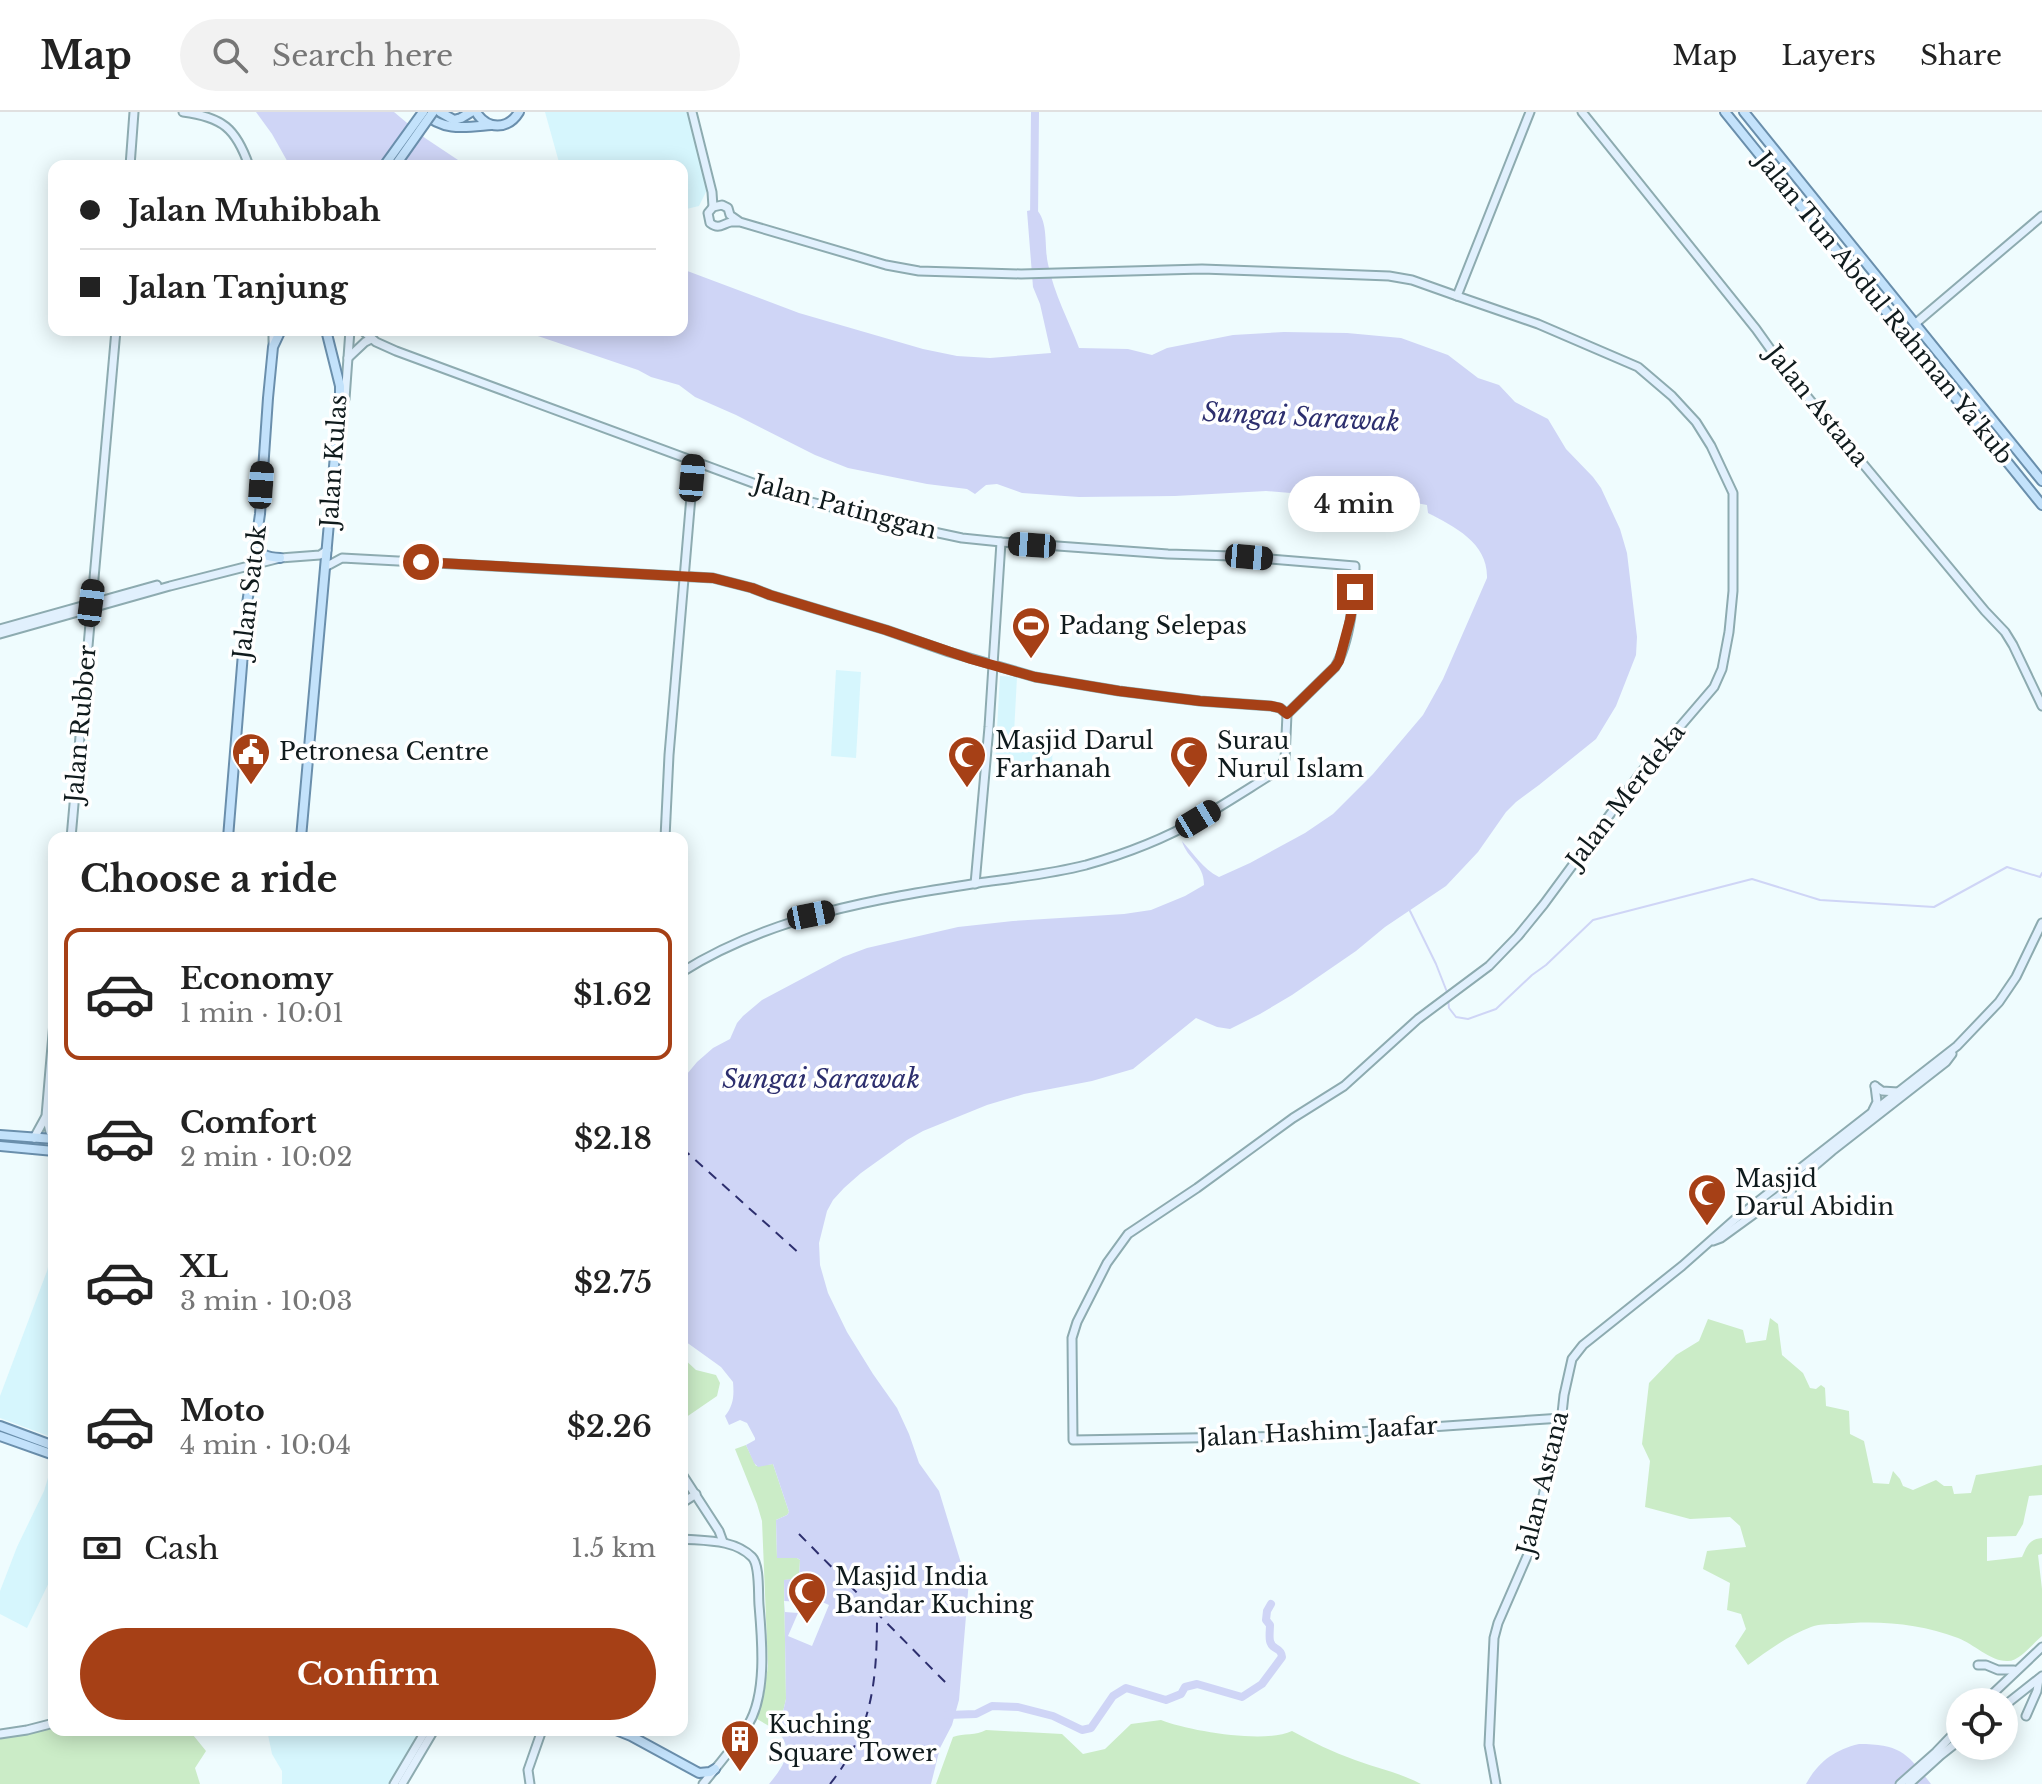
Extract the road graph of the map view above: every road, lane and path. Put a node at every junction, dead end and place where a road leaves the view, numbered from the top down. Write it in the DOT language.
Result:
graph roads {
  1 [pos="134,112"];
  2 [pos="183,112"];
  3 [pos="423,112"];
  4 [pos="433,112"];
  5 [pos="440,112"];
  6 [pos="473,112"];
  7 [pos="519,112"];
  8 [pos="692,112"];
  9 [pos="1530,112"];
  10 [pos="1582,112"];
  11 [pos="1725,112"];
  12 [pos="1744,112"];
  13 [pos="491,125"];
  14 [pos="130,160"];
  15 [pos="247,160"];
  16 [pos="388,160"];
  17 [pos="399,160"];
  18 [pos="717,206"];
  19 [pos="2042,216"];
  20 [pos="729,219"];
  21 [pos="1457,296"];
  22 [pos="1916,323"];
  23 [pos="115,336"];
  24 [pos="273,336"];
  25 [pos="278,336"];
  26 [pos="329,336"];
  27 [pos="329,336"];
  28 [pos="349,336"];
  29 [pos="368,336"];
  30 [pos="371,339"];
  31 [pos="273,347"];
  32 [pos="347,360"];
  33 [pos="345,399"];
  34 [pos="694,461"];
  35 [pos="2042,481"];
  36 [pos="2042,505"];
  37 [pos="256,540"];
  38 [pos="1001,542"];
  39 [pos="330,546"];
  40 [pos="280,558"];
  41 [pos="342,558"];
  42 [pos="254,560"];
  43 [pos="329,565"];
  44 [pos="684,575"];
  45 [pos="324,593"];
  46 [pos="90,606"];
  47 [pos="0,632"];
  48 [pos="993,666"];
  49 [pos="2042,706"];
  50 [pos="1287,714"];
  51 [pos="71,832"];
  52 [pos="228,832"];
  53 [pos="302,832"];
  54 [pos="665,832"];
  55 [pos="975,884"];
  56 [pos="2042,923"];
  57 [pos="688,969"];
  58 [pos="1957,1046"];
  59 [pos="48,1092"];
  60 [pos="1898,1092"];
  61 [pos="1872,1112"];
  62 [pos="46,1116"];
  63 [pos="48,1124"];
  64 [pos="0,1135"];
  65 [pos="34,1138"];
  66 [pos="48,1139"];
  67 [pos="0,1146"];
  68 [pos="48,1150"];
  69 [pos="1793,1183"];
  70 [pos="1768,1204"];
  71 [pos="1710,1242"];
  72 [pos="1561,1417"];
  73 [pos="0,1426"];
  74 [pos="0,1436"];
  75 [pos="1073,1440"];
  76 [pos="48,1444"];
  77 [pos="48,1453"];
  78 [pos="688,1483"];
  79 [pos="696,1494"];
  80 [pos="688,1499"];
  81 [pos="719,1531"];
  82 [pos="688,1539"];
  83 [pos="707,1541"];
  84 [pos="723,1542"];
  85 [pos="2042,1647"];
  86 [pos="1978,1665"];
  87 [pos="2016,1670"];
  88 [pos="2041,1678"];
  89 [pos="1998,1688"];
  90 [pos="2018,1695"];
  91 [pos="2026,1716"];
  92 [pos="48,1725"];
  93 [pos="0,1734"];
  94 [pos="422,1736"];
  95 [pos="430,1736"];
  96 [pos="538,1736"];
  97 [pos="631,1736"];
  98 [pos="1946,1744"];
  99 [pos="1946,1748"];
  100 [pos="1938,1753"];
  101 [pos="715,1769"];
  102 [pos="699,1773"];
  103 [pos="394,1784"];
  104 [pos="402,1784"];
  105 [pos="528,1784"];
  106 [pos="697,1784"];
  107 [pos="703,1784"];
  108 [pos="1496,1784"];
  109 [pos="1900,1784"];
  110 [pos="1909,1784"];
  1 -- 14 [label="main road"];
  2 -- 15 [label="main road"];
  3 -- 13 [label="main road"];
  3 -- 16 [label="main road, bridge"];
  4 -- 17 [label="main road, bridge"];
  5 -- 6 [label="main road"];
  6 -- 13 [label="main road"];
  7 -- 13 [label="main road"];
  8 -- 18 [label="main road"];
  9 -- 21 [label="main road"];
  10 -- 49 [label="main road, Jalan Astana"];
  11 -- 36 [label="main road, Jalan Tun Abdul Rahman Ya'kub"];
  12 -- 22 [label="main road, Jalan Tun Abdul Rahman Ya'kub"];
  18 -- 20 [label="main road"];
  18 -- 20 [label="main road"];
  19 -- 22 [label="main road"];
  20 -- 21 [label="main road, Jalan Merdeka"];
  21 -- 75 [label="main road, Jalan Merdeka"];
  22 -- 35 [label="main road, Jalan Tun Abdul Rahman Ya'kub"];
  23 -- 46 [label="main road, Jalan Rubber"];
  24 -- 31 [label="main road, Jalan Satok"];
  25 -- 31 [label="main road, Jalan Satok"];
  26 -- 33 [label="main road, Jalan Kulas"];
  27 -- 39 [label="main road, Jalan Kulas"];
  28 -- 32 [label="main road, Jalan Kulas"];
  29 -- 30 [label="main road, Jalan Patinggan"];
  30 -- 32 [label="main road"];
  30 -- 34 [label="main road, Jalan Patinggan"];
  31 -- 37 [label="main road, Jalan Satok"];
  32 -- 33 [label="main road, Jalan Kulas"];
  33 -- 39 [label="main road, Jalan Kulas"];
  34 -- 38 [label="main road, Jalan Patinggan"];
  34 -- 44 [label="main road"];
  37 -- 40 [label="main road"];
  37 -- 42 [label="main road, Jalan Satok"];
  38 -- 48 [label="main road"];
  38 -- 50 [label="main road, Jalan Patinggan"];
  39 -- 40 [label="main road"];
  39 -- 41 [label="main road"];
  39 -- 43 [label="main road, Jalan Kulas"];
  39 -- 45 [label="main road, Jalan Kulas"];
  40 -- 42 [label="main road"];
  41 -- 43 [label="main road"];
  41 -- 44 [label="main road"];
  42 -- 46 [label="main road"];
  42 -- 52 [label="main road, Jalan Satok"];
  43 -- 45 [label="main road, Jalan Kulas"];
  44 -- 48 [label="main road"];
  44 -- 54 [label="main road"];
  45 -- 53 [label="main road, Jalan Kulas"];
  46 -- 47 [label="main road"];
  46 -- 51 [label="main road, Jalan Rubber"];
  48 -- 50 [label="main road"];
  48 -- 55 [label="main road"];
  50 -- 55 [label="main road"];
  55 -- 57 [label="main road"];
  56 -- 58 [label="main road, Jalan Astana"];
  58 -- 60 [label="main road, Jalan Astana"];
  58 -- 69 [label="main road, Jalan Astana"];
  59 -- 62 [label="main road"];
  60 -- 61 [label="main road, Jalan Astana"];
  60 -- 61 [label="main road"];
  61 -- 71 [label="main road, Jalan Astana"];
  62 -- 63 [label="main road"];
  62 -- 65 [label="main road"];
  64 -- 65 [label="main road"];
  65 -- 66 [label="main road"];
  67 -- 68 [label="main road"];
  69 -- 70 [label="main road, Jalan Astana"];
  69 -- 70 [label="main road"];
  70 -- 71 [label="main road, Jalan Astana"];
  71 -- 72 [label="main road, Jalan Astana"];
  72 -- 75 [label="main road, Jalan Hashim Jaafar"];
  72 -- 108 [label="main road, Jalan Astana"];
  73 -- 76 [label="main road"];
  74 -- 77 [label="main road"];
  78 -- 79 [label="main road"];
  79 -- 80 [label="main road"];
  79 -- 81 [label="main road"];
  81 -- 83 [label="main road"];
  81 -- 84 [label="main road"];
  82 -- 83 [label="main road"];
  83 -- 84 [label="main road"];
  84 -- 101 [label="main road"];
  85 -- 87 [label="main road"];
  86 -- 87 [label="main road"];
  87 -- 89 [label="main road"];
  88 -- 90 [label="main road"];
  88 -- 91 [label="main road"];
  92 -- 93 [label="main road"];
  94 -- 103 [label="main road"];
  95 -- 104 [label="main road"];
  96 -- 105 [label="main road"];
  97 -- 102 [label="main road"];
  98 -- 100 [label="main road"];
  99 -- 100 [label="main road"];
  100 -- 109 [label="main road"];
  100 -- 110 [label="main road"];
  101 -- 102 [label="main road"];
  101 -- 107 [label="main road"];
  102 -- 106 [label="main road"];
}
